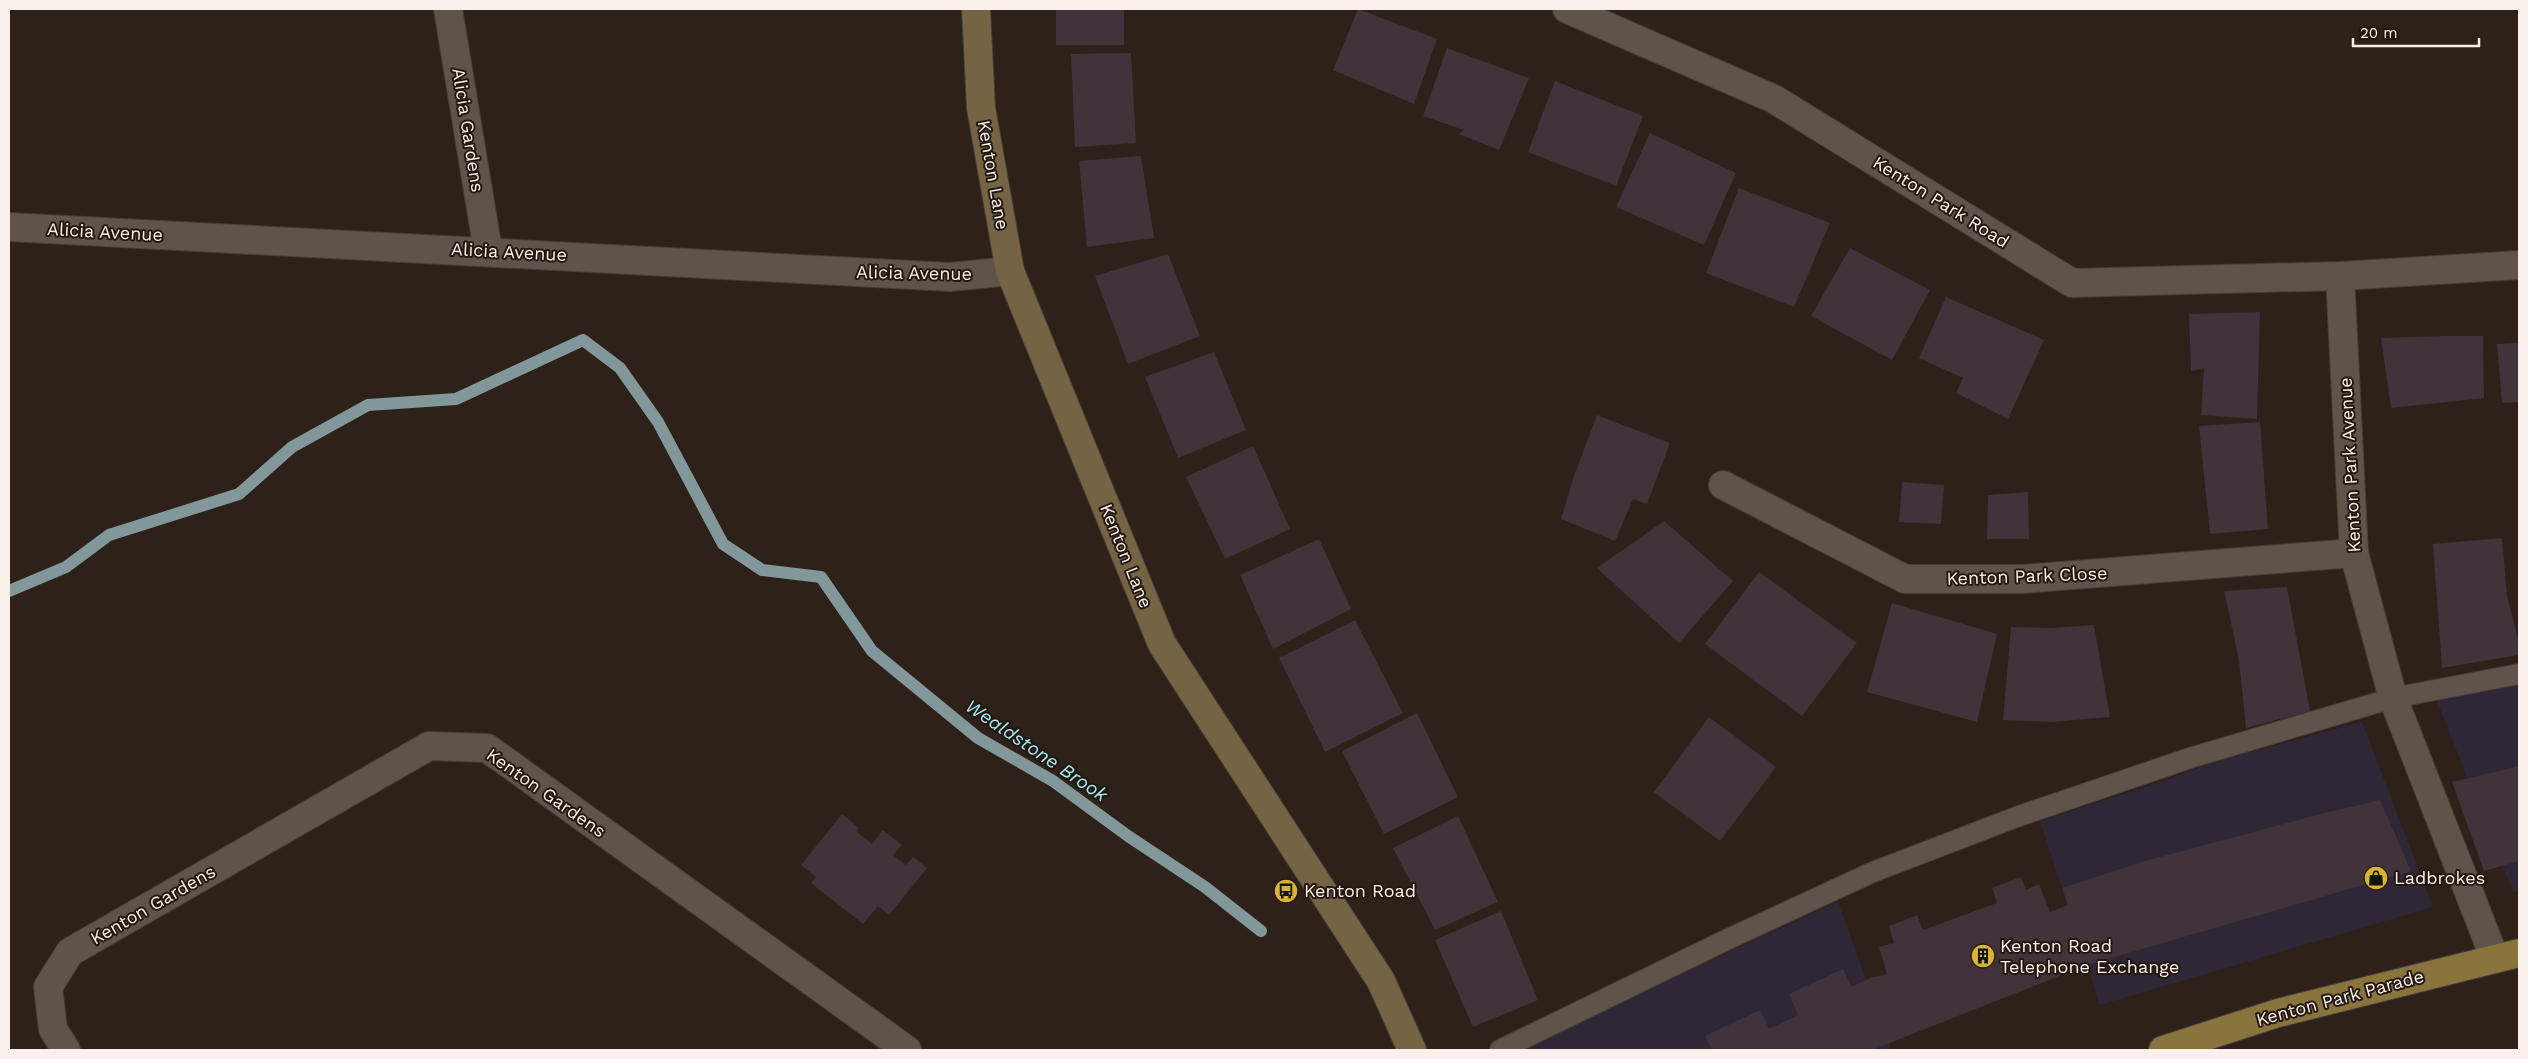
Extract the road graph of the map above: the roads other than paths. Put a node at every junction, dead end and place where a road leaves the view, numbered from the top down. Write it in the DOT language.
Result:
graph roads {
  1 [pos="448,9"];
  2 [pos="976,9"];
  3 [pos="1566,9"];
  4 [pos="9,227"];
  5 [pos="488,251"];
  6 [pos="2519,266"];
  7 [pos="1010,271"];
  8 [pos="2340,276"];
  9 [pos="1723,485"];
  10 [pos="2354,553"];
  11 [pos="2519,674"];
  12 [pos="2393,698"];
  13 [pos="2507,956"];
  14 [pos="66,1050"];
  15 [pos="907,1050"];
  16 [pos="1412,1050"];
  17 [pos="1500,1050"];
  18 [pos="2164,1050"];
  1 -- 5 [label="street, Alicia Gardens"];
  2 -- 7 [label="street, Kenton Lane"];
  3 -- 8 [label="street, Kenton Park Road"];
  4 -- 5 [label="street, Alicia Avenue"];
  5 -- 7 [label="street, Alicia Avenue"];
  6 -- 8 [label="street"];
  7 -- 16 [label="street, Kenton Lane"];
  8 -- 10 [label="street, Kenton Park Avenue"];
  9 -- 10 [label="street, Kenton Park Close"];
  10 -- 12 [label="street, Kenton Park Avenue"];
  11 -- 12 [label="lane"];
  12 -- 13 [label="street, Kenton Park Avenue"];
  12 -- 17 [label="lane"];
  13 -- 18 [label="main road, Kenton Park Parade"];
  14 -- 15 [label="street, Kenton Gardens"];
}
